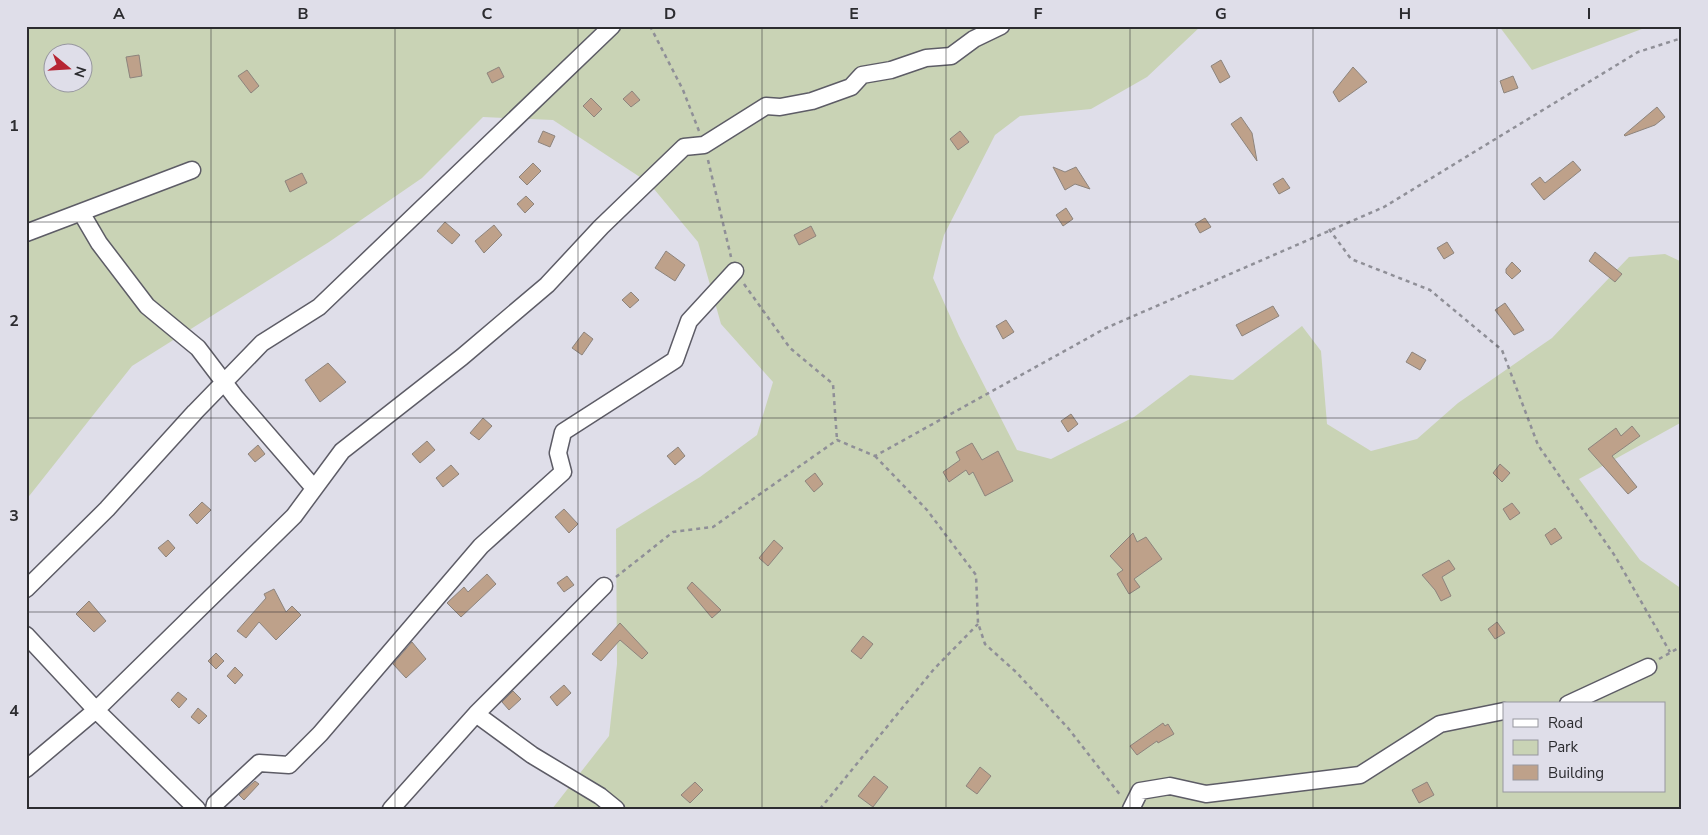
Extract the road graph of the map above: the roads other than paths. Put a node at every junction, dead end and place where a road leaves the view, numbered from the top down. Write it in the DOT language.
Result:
graph roads {
  1 [pos="612,26"];
  2 [pos="1001,26"];
  3 [pos="192,170"];
  4 [pos="82,214"];
  5 [pos="26,233"];
  6 [pos="735,271"];
  7 [pos="225,381"];
  8 [pos="314,488"];
  9 [pos="604,586"];
  10 [pos="26,589"];
  11 [pos="26,635"];
  12 [pos="1648,667"];
  13 [pos="1572,702"];
  14 [pos="96,710"];
  15 [pos="1503,711"];
  16 [pos="476,714"];
  17 [pos="26,769"];
  18 [pos="197,809"];
  19 [pos="214,809"];
  20 [pos="391,809"];
  21 [pos="616,809"];
  22 [pos="1132,809"];
  1 -- 7 [label="street"];
  2 -- 8 [label="street"];
  3 -- 4 [label="street"];
  4 -- 5 [label="street"];
  4 -- 7 [label="street"];
  6 -- 19 [label="street"];
  7 -- 8 [label="street"];
  7 -- 10 [label="street"];
  8 -- 14 [label="street"];
  9 -- 16 [label="street"];
  11 -- 14 [label="street"];
  12 -- 13 [label="street"];
  14 -- 17 [label="street"];
  14 -- 18 [label="street"];
  15 -- 22 [label="street"];
  16 -- 20 [label="street"];
  16 -- 21 [label="street"];
}
